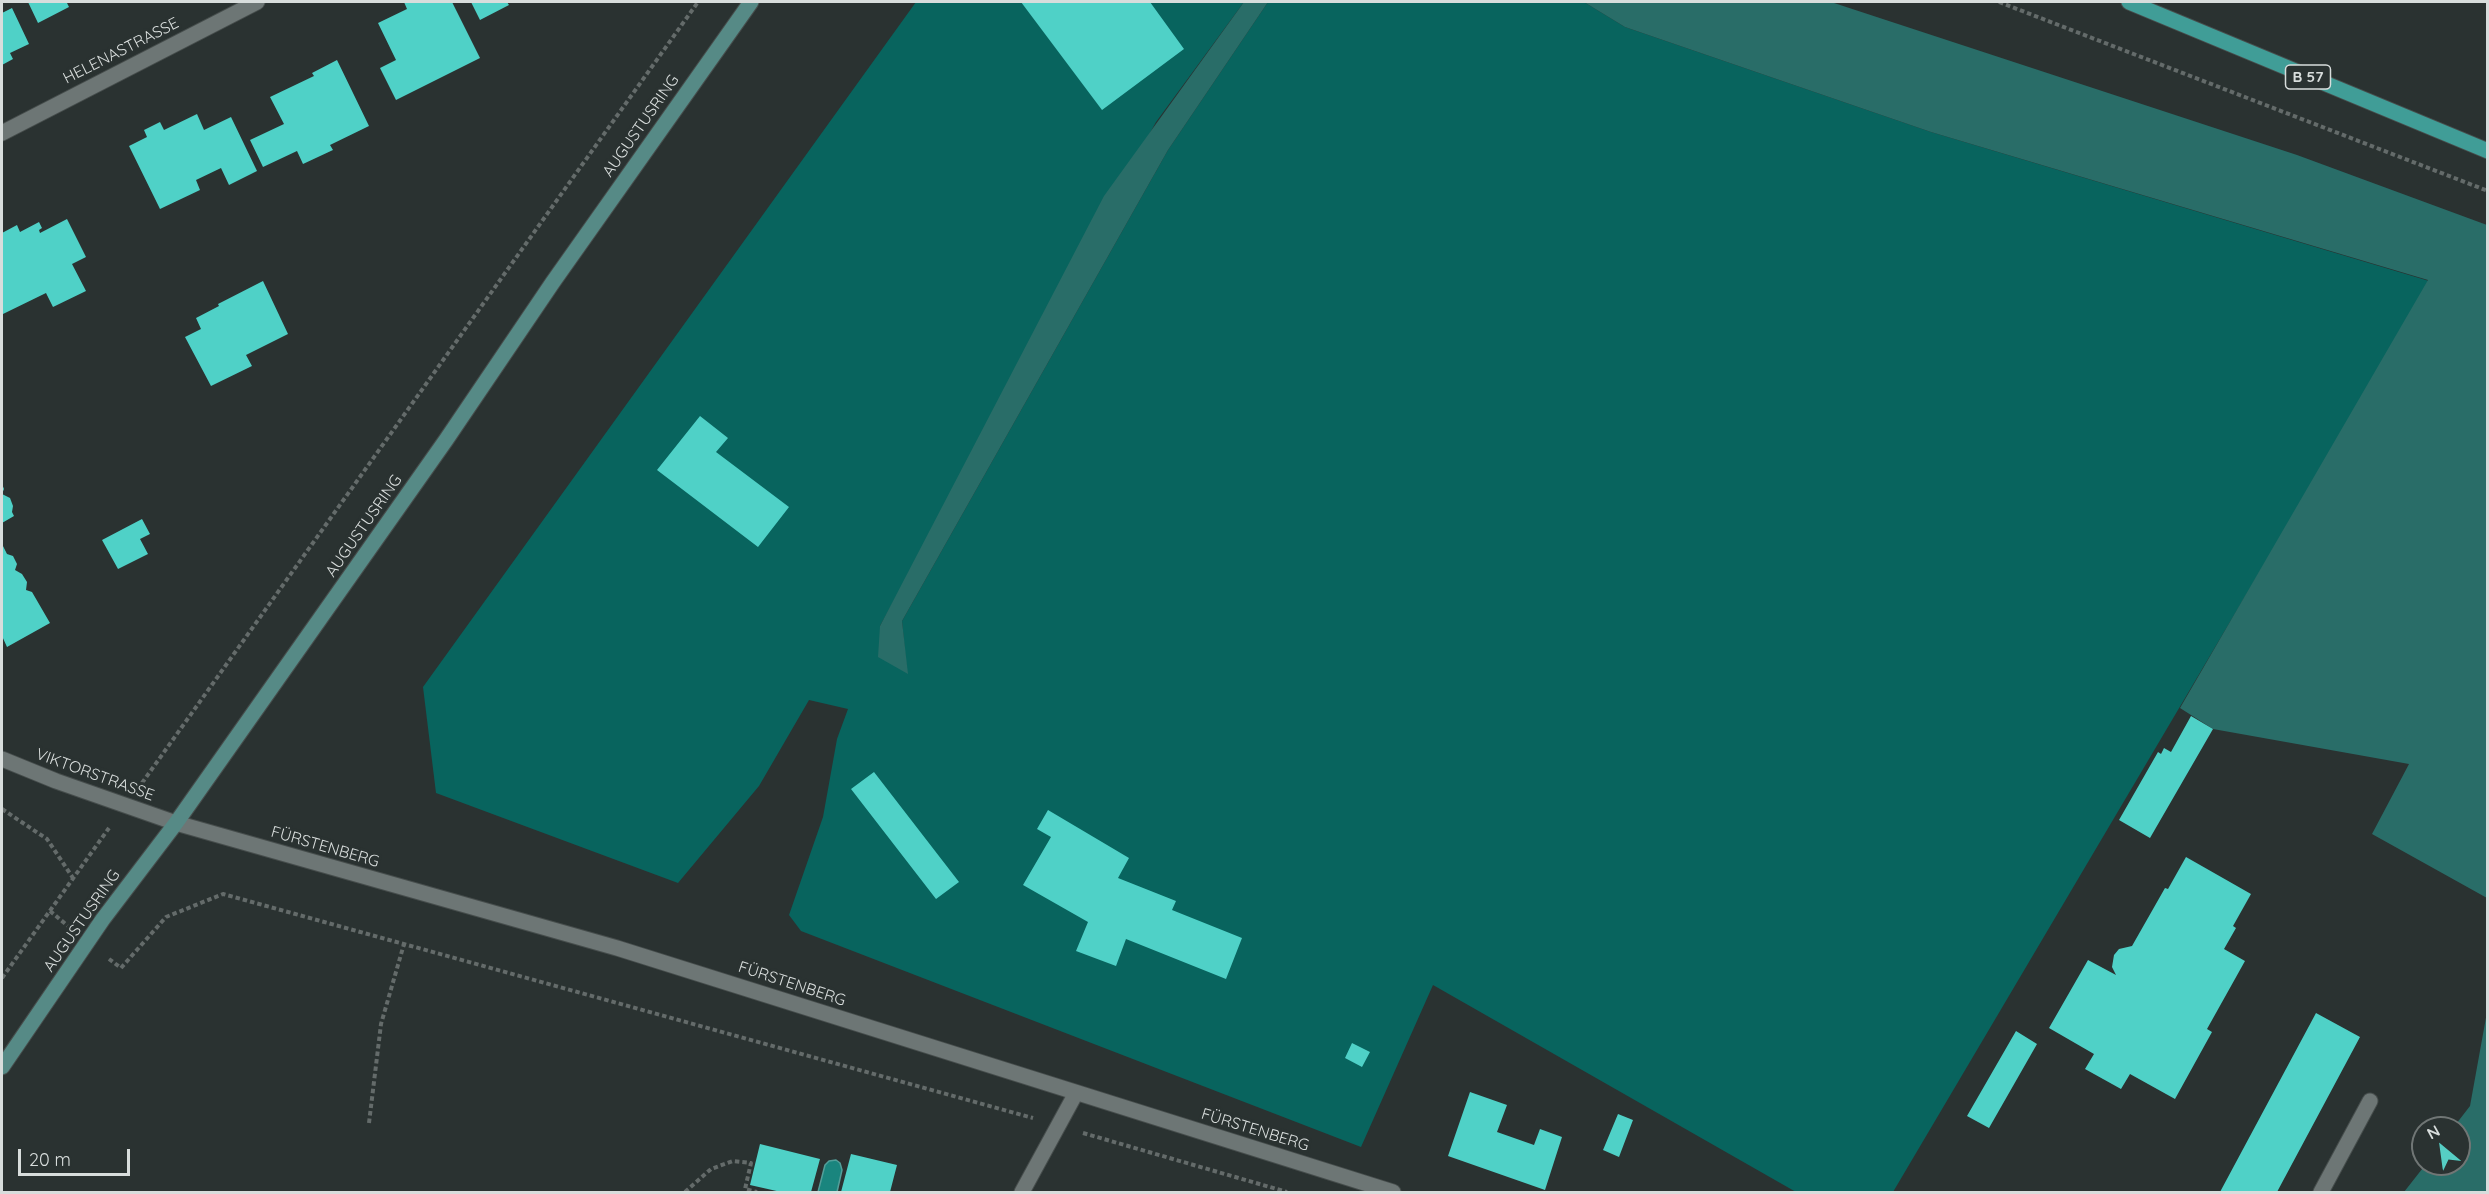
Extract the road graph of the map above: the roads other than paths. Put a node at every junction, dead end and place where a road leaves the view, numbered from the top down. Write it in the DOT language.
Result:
graph roads {
  1 [pos="257,2"];
  2 [pos="750,2"];
  3 [pos="2129,2"];
  4 [pos="2,133"];
  5 [pos="2487,151"];
  6 [pos="2,759"];
  7 [pos="176,823"];
  8 [pos="2,1066"];
  9 [pos="1076,1093"];
  10 [pos="2370,1101"];
  11 [pos="1022,1192"];
  12 [pos="1393,1192"];
  13 [pos="2321,1192"];
  1 -- 4 [label="street, HELENASTRASSE"];
  2 -- 7 [label="main road, AUGUSTUSRING"];
  3 -- 5 [label="main road, B 57"];
  6 -- 7 [label="street, VIKTORSTRASSE"];
  7 -- 8 [label="main road, AUGUSTUSRING"];
  7 -- 9 [label="street, FÜRSTENBERG"];
  9 -- 11 [label="street"];
  9 -- 12 [label="street, FÜRSTENBERG"];
  10 -- 13 [label="street"];
}
